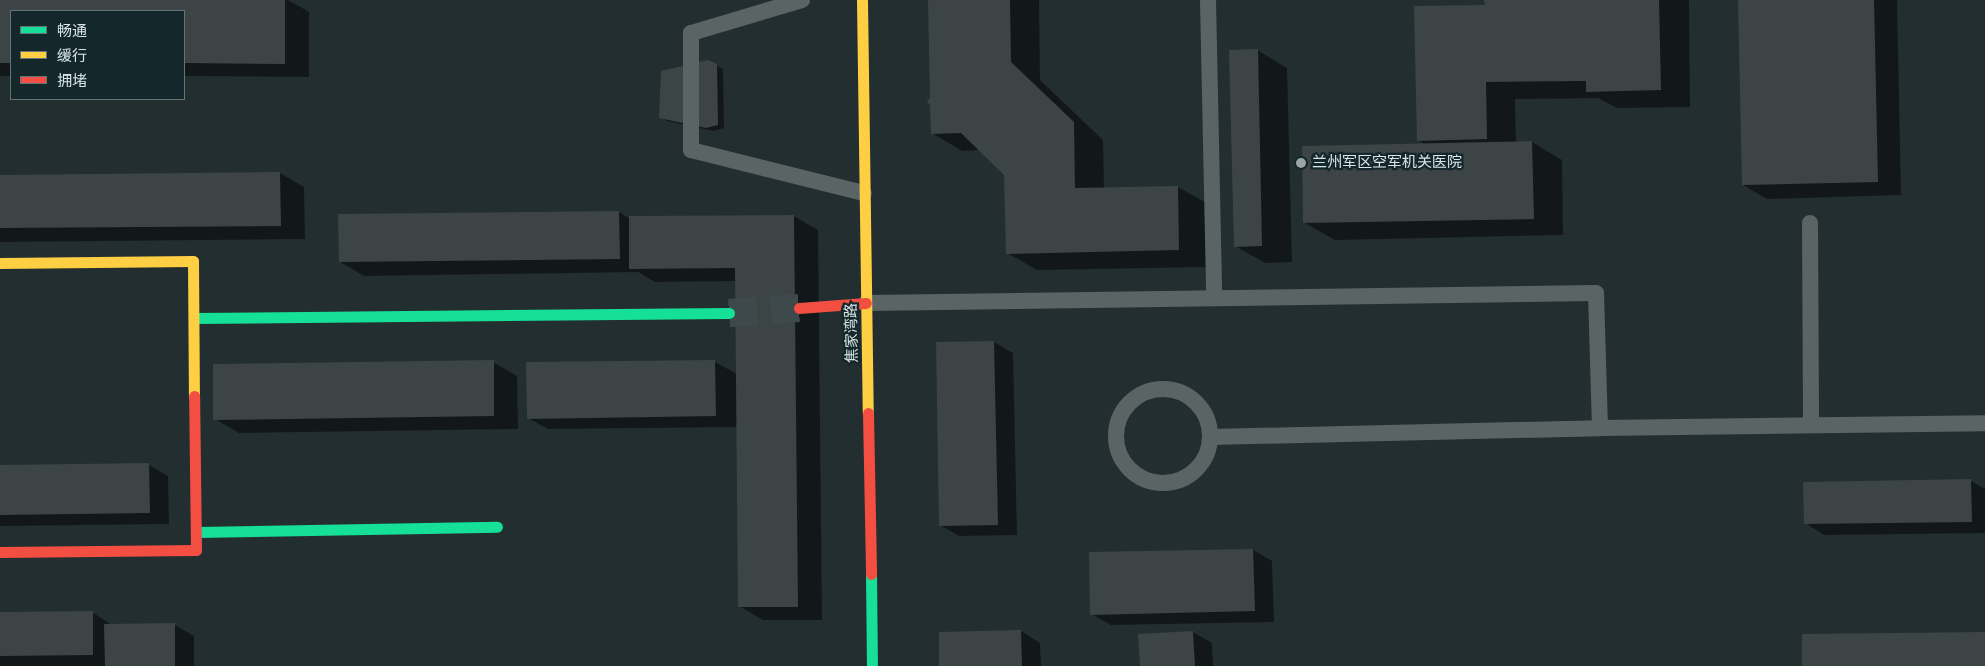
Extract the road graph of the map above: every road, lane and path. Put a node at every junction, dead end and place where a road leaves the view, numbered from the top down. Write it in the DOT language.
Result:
graph roads {
  1 [pos="802,0"];
  2 [pos="862,0"];
  3 [pos="1208,0"];
  4 [pos="864,193"];
  5 [pos="1810,223"];
  6 [pos="0,263"];
  7 [pos="1214,298"];
  8 [pos="866,303"];
  9 [pos="799,308"];
  10 [pos="729,313"];
  11 [pos="194,318"];
  12 [pos="1985,423"];
  13 [pos="1811,425"];
  14 [pos="1600,428"];
  15 [pos="1211,437"];
  16 [pos="497,527"];
  17 [pos="196,532"];
  18 [pos="0,552"];
  19 [pos="872,666"];
  1 -- 4 [label="lane"];
  2 -- 4 [label="street, 焦家湾路"];
  3 -- 7 [label="lane"];
  4 -- 8 [label="street, 焦家湾路"];
  5 -- 13 [label="lane"];
  6 -- 11 [label="street"];
  7 -- 8 [label="lane"];
  7 -- 14 [label="lane"];
  8 -- 9 [label="street"];
  8 -- 19 [label="street, 焦家湾路"];
  10 -- 11 [label="street"];
  11 -- 17 [label="street"];
  12 -- 13 [label="lane"];
  13 -- 14 [label="lane"];
  14 -- 15 [label="lane"];
  15 -- 15 [label="lane"];
  16 -- 17 [label="street"];
  17 -- 18 [label="street"];
}
